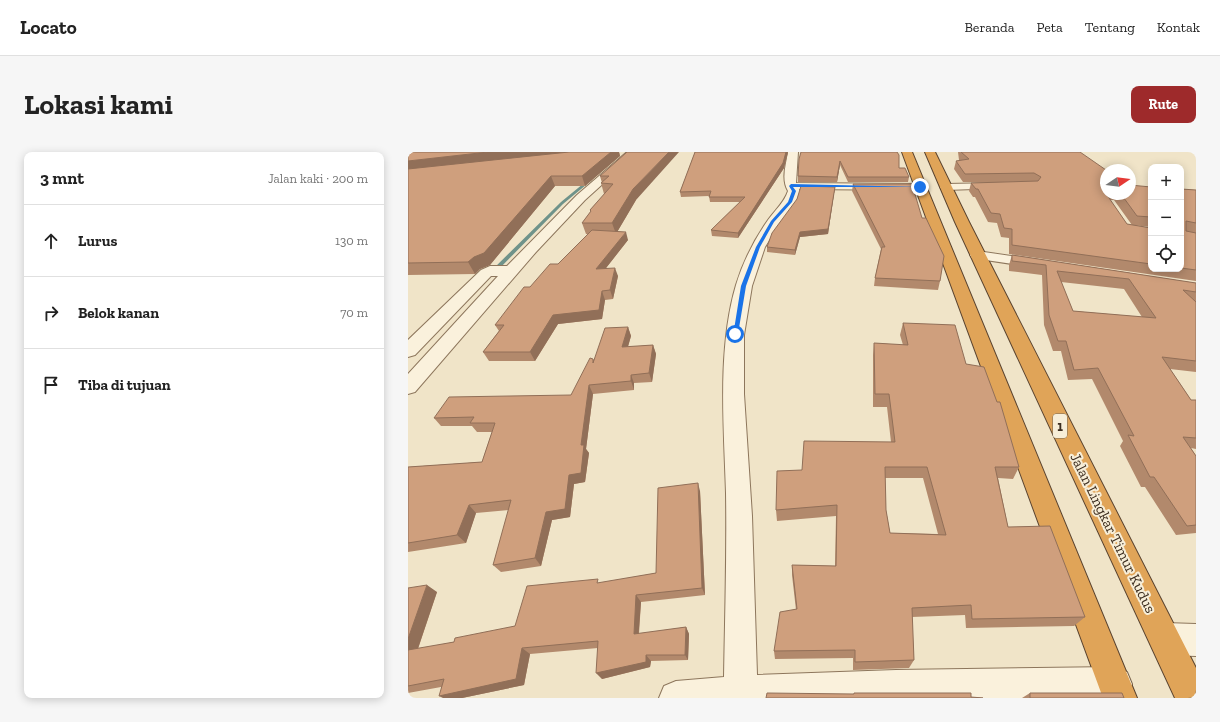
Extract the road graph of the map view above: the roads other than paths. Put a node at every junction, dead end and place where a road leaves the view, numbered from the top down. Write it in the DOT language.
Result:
graph roads {
  1 [pos="633,152"];
  2 [pos="793,152"];
  3 [pos="907,152"];
  4 [pos="930,152"];
  5 [pos="791,186"];
  6 [pos="1008,186"];
  7 [pos="920,187"];
  8 [pos="946,187"];
  9 [pos="977,255"];
  10 [pos="1055,266"];
  11 [pos="504,271"];
  12 [pos="408,351"];
  13 [pos="408,387"];
  14 [pos="1164,639"];
  15 [pos="1196,640"];
  16 [pos="1118,691"];
  17 [pos="741,692"];
  18 [pos="676,698"];
  19 [pos="1193,698"];
  1 -- 11 [label="street"];
  2 -- 5 [label="street"];
  3 -- 7 [label="highway"];
  4 -- 8 [label="highway, Jalan Lingkar Timur Kudus / 1"];
  5 -- 7 [label="street"];
  5 -- 17 [label="street"];
  6 -- 8 [label="street"];
  7 -- 16 [label="highway"];
  8 -- 9 [label="highway, Jalan Lingkar Timur Kudus / 1"];
  9 -- 10 [label="street"];
  9 -- 14 [label="highway, Jalan Lingkar Timur Kudus / 1"];
  11 -- 12 [label="street"];
  11 -- 13 [label="street"];
  14 -- 15 [label="street"];
  14 -- 19 [label="highway, Jalan Lingkar Timur Kudus / 1"];
  16 -- 17 [label="street"];
  17 -- 18 [label="street"];
}
